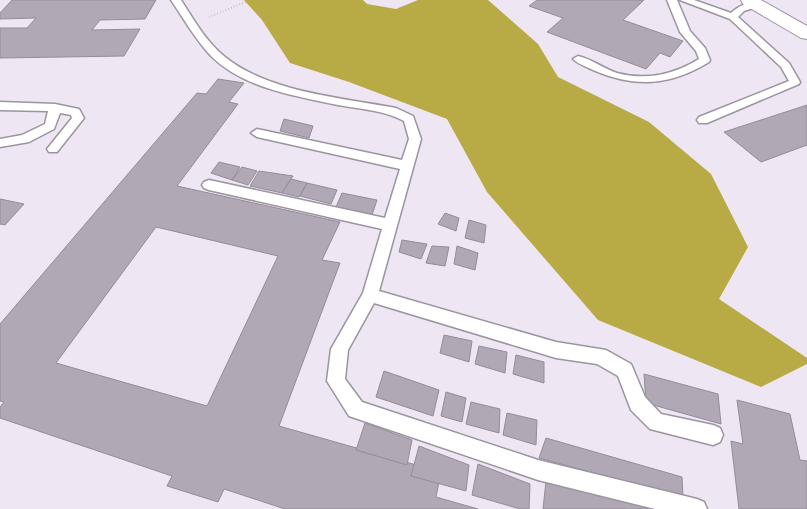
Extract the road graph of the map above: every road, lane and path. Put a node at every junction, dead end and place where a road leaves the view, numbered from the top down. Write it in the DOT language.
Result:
graph roads {
  1 [pos="176,0"];
  2 [pos="250,0"];
  3 [pos="672,0"];
  4 [pos="685,0"];
  5 [pos="752,2"];
  6 [pos="733,17"];
  7 [pos="192,23"];
  8 [pos="807,34"];
  9 [pos="578,58"];
  10 [pos="0,106"];
  11 [pos="56,108"];
  12 [pos="703,120"];
  13 [pos="257,133"];
  14 [pos="0,143"];
  15 [pos="53,149"];
  16 [pos="407,166"];
  17 [pos="209,185"];
  18 [pos="390,225"];
  19 [pos="370,295"];
  20 [pos="712,435"];
  21 [pos="697,509"];
  1 -- 7 [label="lane"];
  2 -- 7 [label="path"];
  3 -- 9 [label="lane"];
  4 -- 6 [label="lane"];
  5 -- 6 [label="lane"];
  5 -- 8 [label="street"];
  6 -- 12 [label="lane"];
  7 -- 16 [label="lane"];
  10 -- 11 [label="lane"];
  11 -- 14 [label="lane"];
  11 -- 15 [label="lane"];
  13 -- 16 [label="lane"];
  16 -- 18 [label="lane"];
  17 -- 18 [label="lane"];
  18 -- 19 [label="lane"];
  19 -- 20 [label="lane"];
  19 -- 21 [label="lane"];
}
